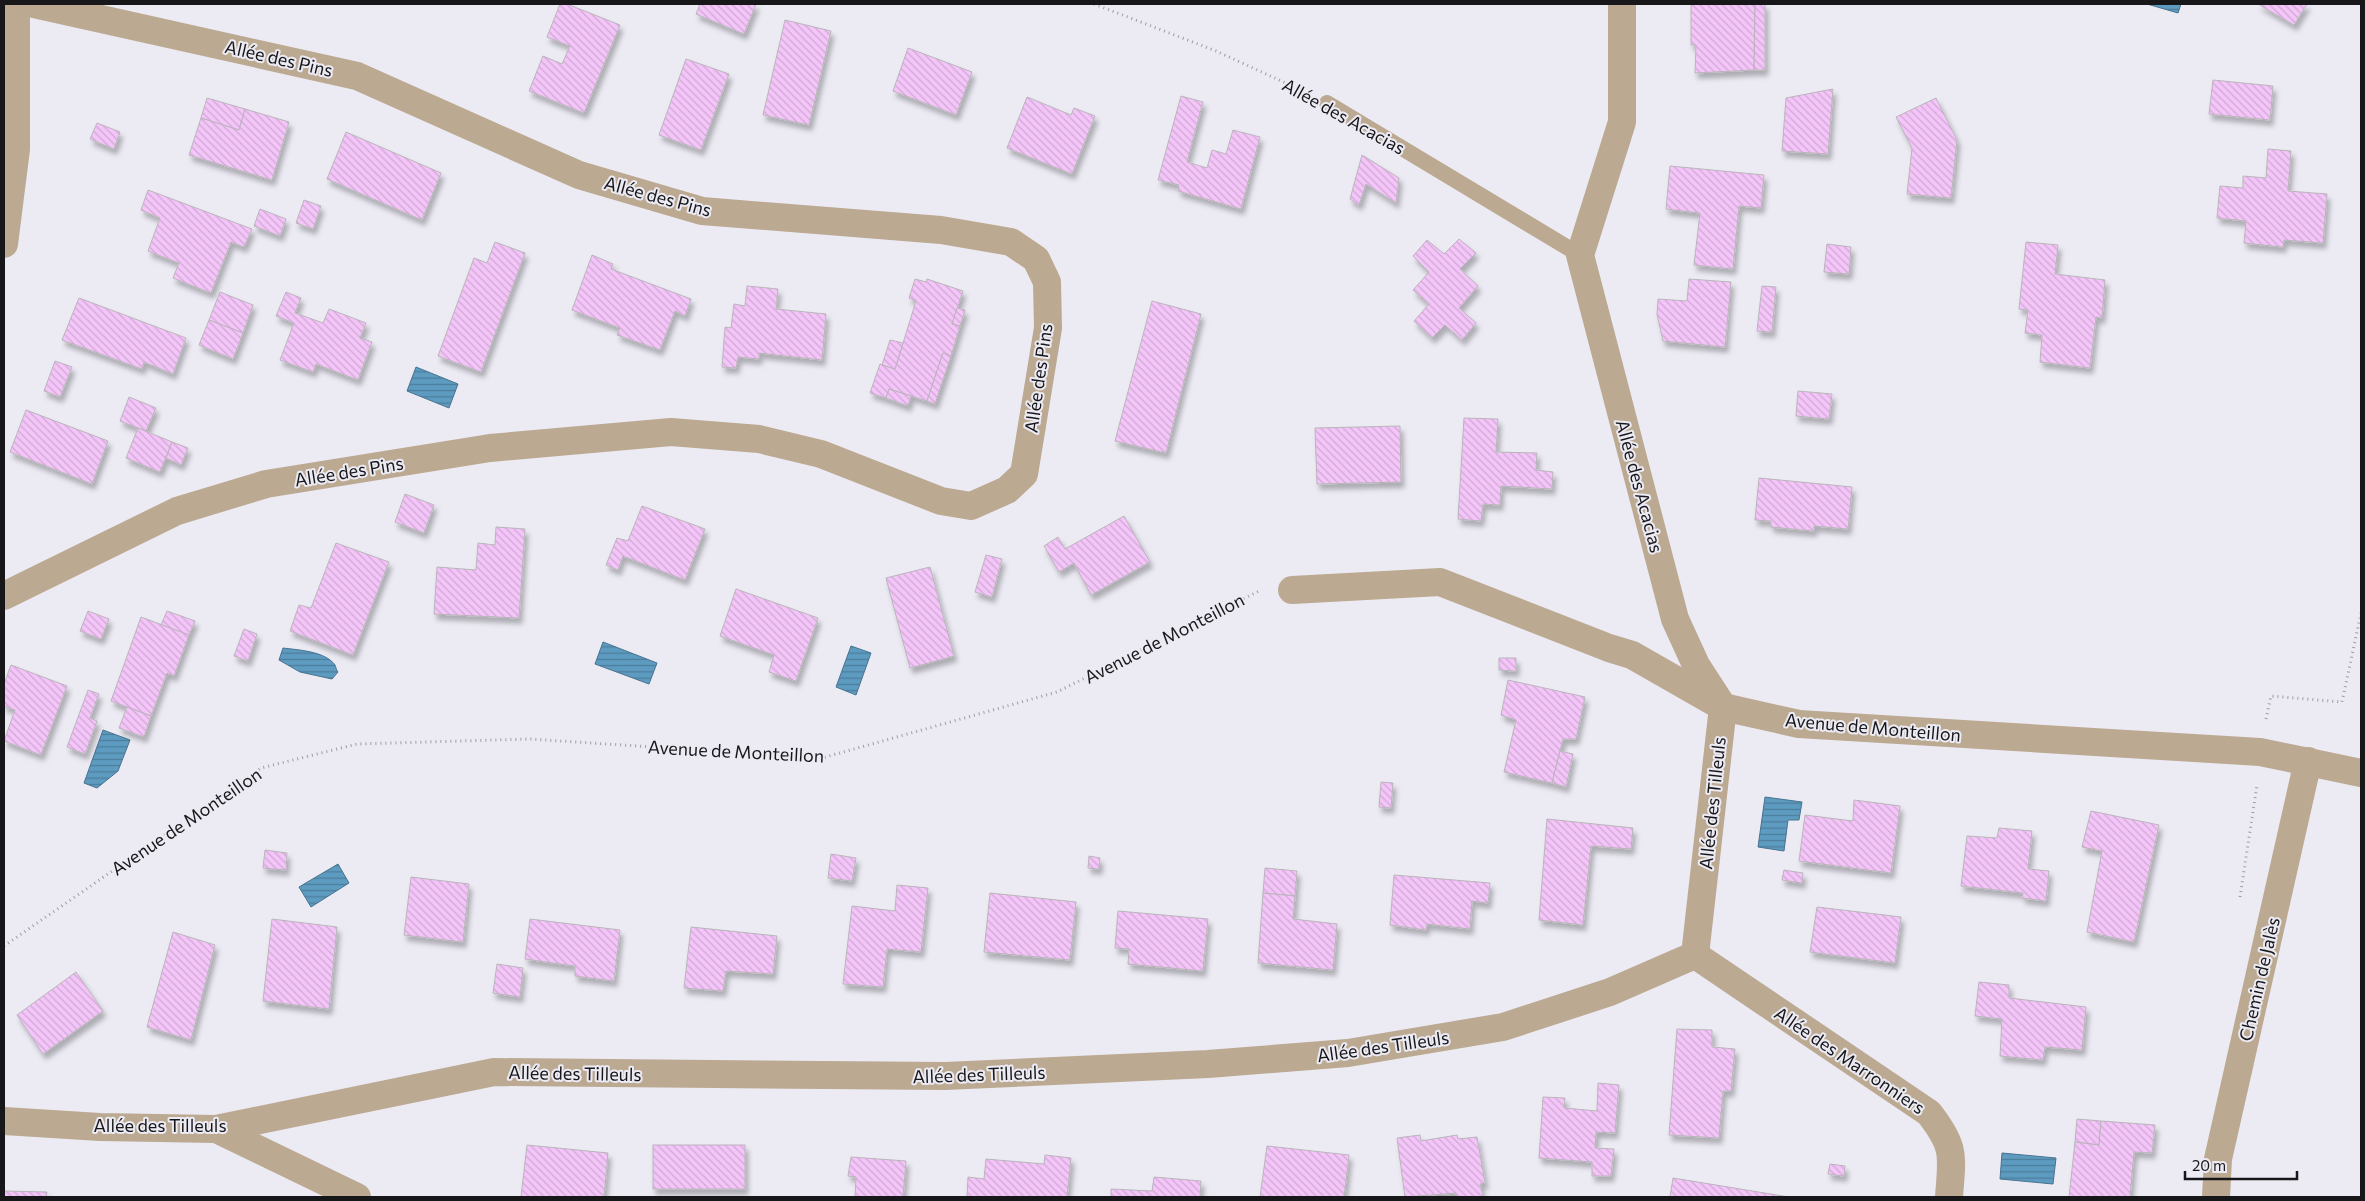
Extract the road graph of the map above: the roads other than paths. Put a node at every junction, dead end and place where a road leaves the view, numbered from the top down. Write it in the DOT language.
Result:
graph roads {
  1 [pos="16,4"];
  2 [pos="34,4"];
  3 [pos="1622,4"];
  4 [pos="1327,103"];
  5 [pos="4,244"];
  6 [pos="1580,255"];
  7 [pos="1292,590"];
  8 [pos="4,596"];
  9 [pos="1723,707"];
  10 [pos="2308,761"];
  11 [pos="2361,773"];
  12 [pos="1695,955"];
  13 [pos="4,1121"];
  14 [pos="216,1129"];
  15 [pos="357,1197"];
  16 [pos="1949,1197"];
  17 [pos="2216,1197"];
  1 -- 5 [label="street"];
  2 -- 8 [label="street, Allée des Pins"];
  3 -- 6 [label="street"];
  4 -- 6 [label="lane, Allée des Acacias"];
  6 -- 9 [label="street, Allée des Acacias"];
  7 -- 9 [label="street, Avenue de Monteillon"];
  9 -- 10 [label="street, Avenue de Monteillon"];
  9 -- 12 [label="street, Allée des Tilleuls"];
  10 -- 11 [label="street, Avenue de Monteillon"];
  10 -- 17 [label="street, Chemin de Jalès"];
  12 -- 14 [label="street, Allée des Tilleuls"];
  12 -- 16 [label="street, Allée des Marronniers"];
  13 -- 14 [label="street, Allée des Tilleuls"];
  14 -- 15 [label="street"];
}
